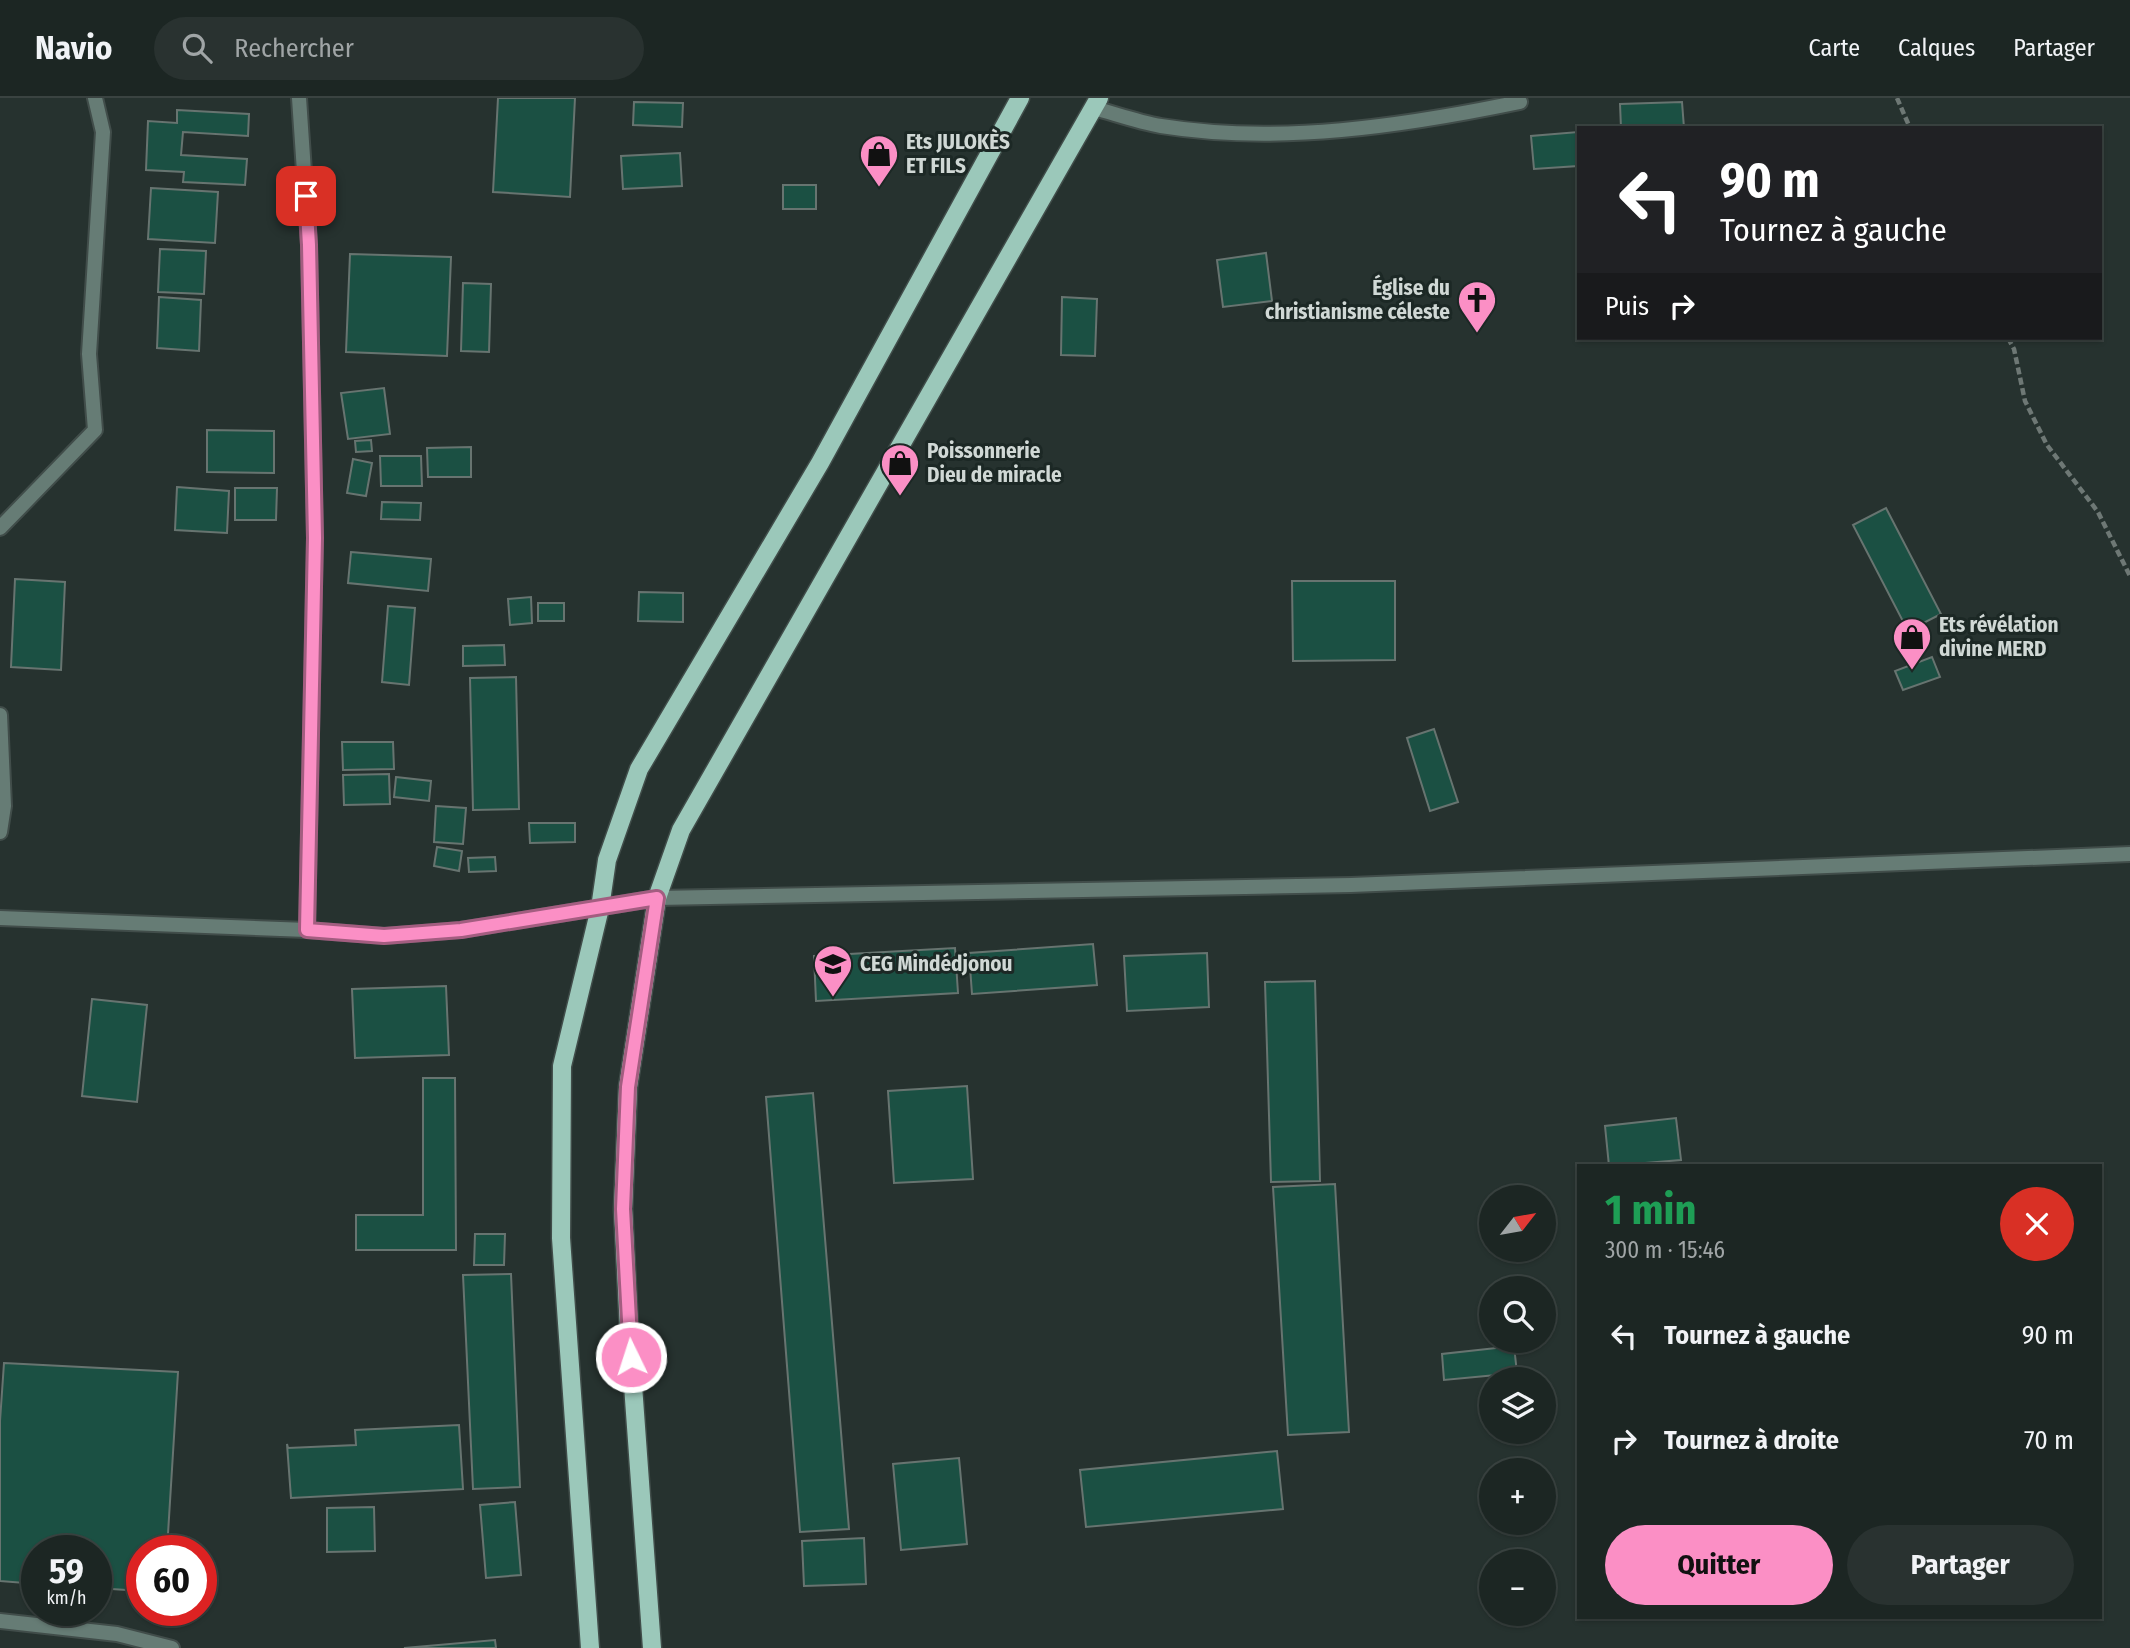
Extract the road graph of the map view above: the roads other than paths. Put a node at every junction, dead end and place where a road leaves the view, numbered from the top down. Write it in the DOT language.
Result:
graph roads {
  1 [pos="95,98"];
  2 [pos="299,98"];
  3 [pos="1020,98"];
  4 [pos="1520,102"];
  5 [pos="1096,103"];
  6 [pos="0,527"];
  7 [pos="0,715"];
  8 [pos="0,832"];
  9 [pos="2130,854"];
  10 [pos="657,898"];
  11 [pos="600,908"];
  12 [pos="0,918"];
  13 [pos="307,930"];
  14 [pos="0,1621"];
  15 [pos="172,1648"];
  16 [pos="590,1648"];
  17 [pos="652,1648"];
  1 -- 6 [label="street"];
  2 -- 13 [label="street"];
  3 -- 11 [label="main road"];
  4 -- 5 [label="street"];
  5 -- 10 [label="main road"];
  7 -- 8 [label="street"];
  9 -- 10 [label="street"];
  10 -- 11 [label="street"];
  10 -- 17 [label="main road"];
  11 -- 13 [label="street"];
  11 -- 16 [label="main road"];
  12 -- 13 [label="street"];
  14 -- 15 [label="street"];
}
